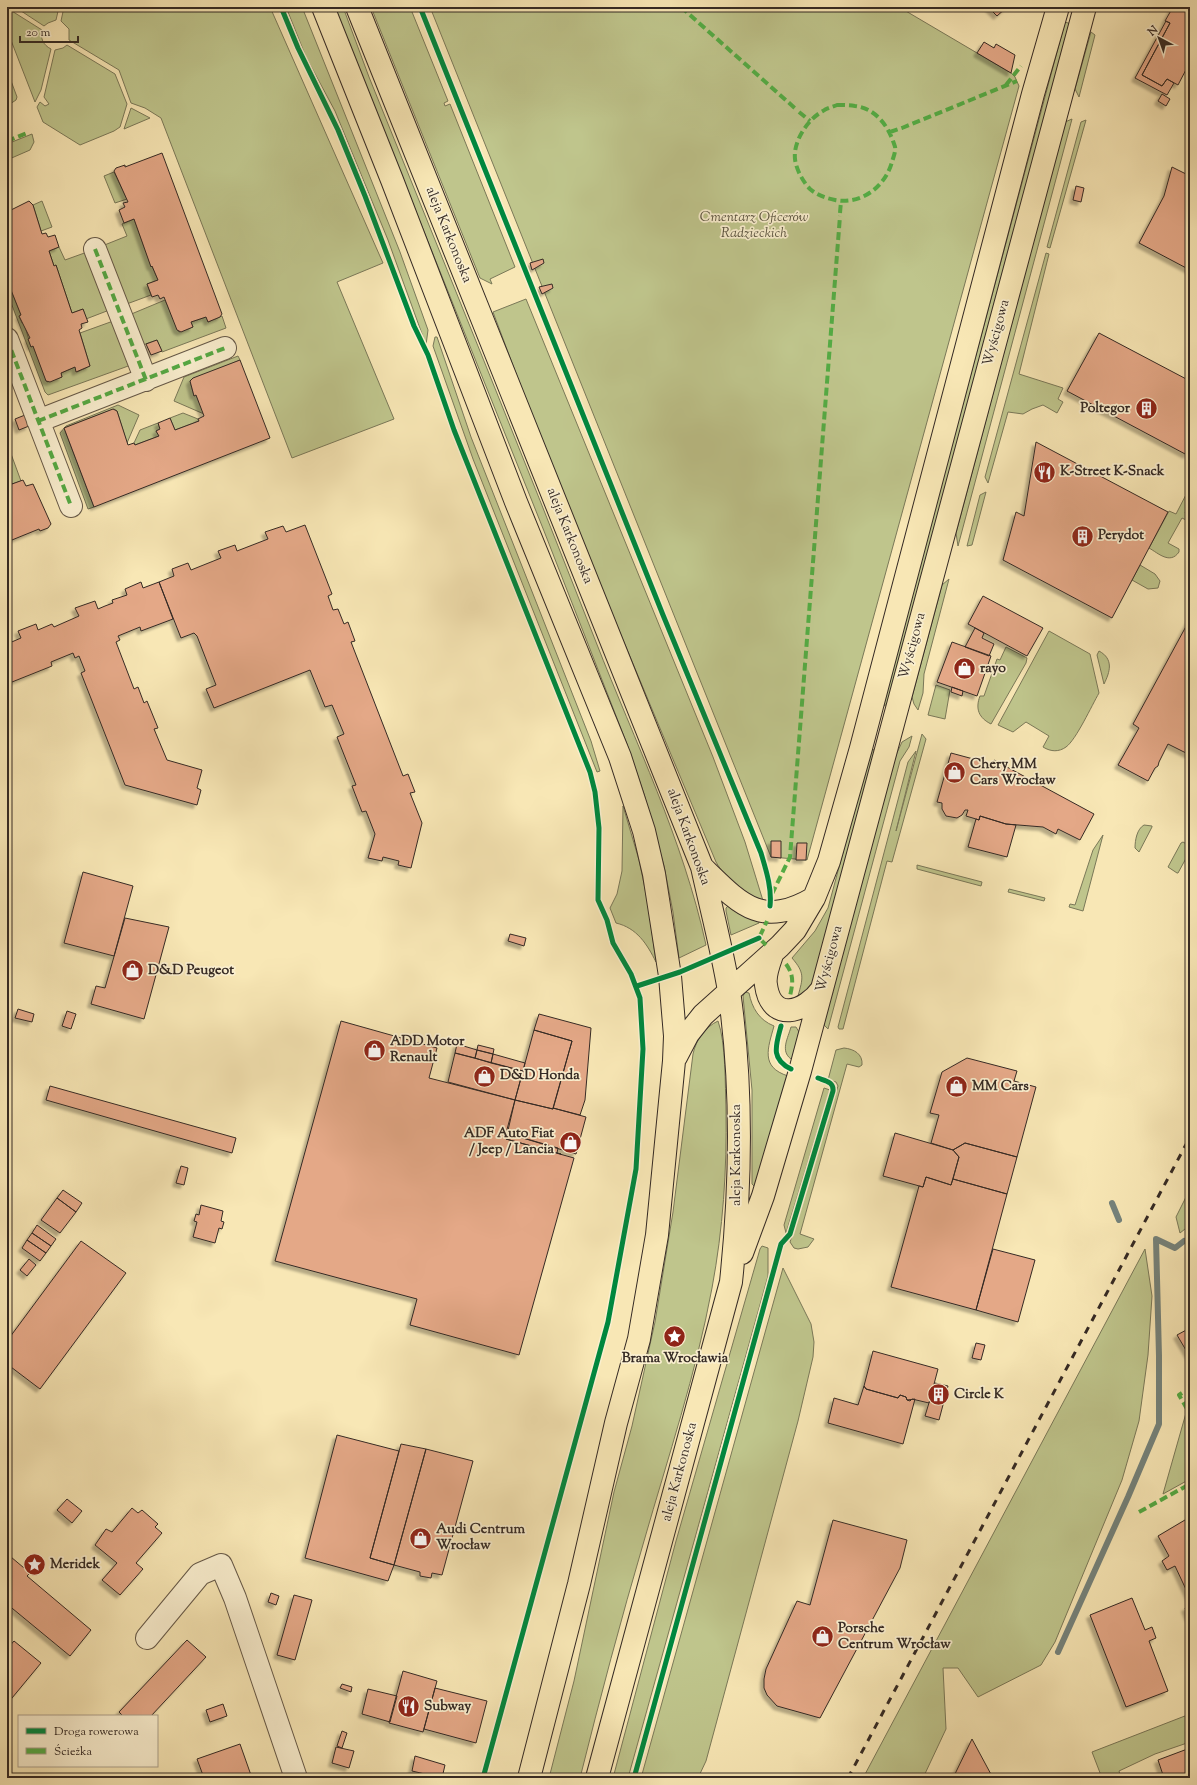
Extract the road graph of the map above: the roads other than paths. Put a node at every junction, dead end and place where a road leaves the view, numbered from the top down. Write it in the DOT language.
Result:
graph roads {
  1 [pos="323,7"];
  2 [pos="357,7"];
  3 [pos="1058,7"];
  4 [pos="1085,7"];
  5 [pos="95,249"];
  6 [pos="7,339"];
  7 [pos="224,348"];
  8 [pos="146,380"];
  9 [pos="38,421"];
  10 [pos="71,506"];
  11 [pos="702,866"];
  12 [pos="814,898"];
  13 [pos="773,952"];
  14 [pos="822,989"];
  15 [pos="729,992"];
  16 [pos="674,1061"];
  17 [pos="731,1282"];
  18 [pos="148,1638"];
  19 [pos="296,1778"];
  20 [pos="529,1778"];
  21 [pos="597,1778"];
  1 -- 16 [label="main road"];
  2 -- 11 [label="main road, aleja Karkonoska"];
  3 -- 12 [label="main road, Wyścigowa"];
  4 -- 14 [label="main road, Wyścigowa"];
  5 -- 8 [label="street"];
  6 -- 9 [label="street"];
  7 -- 8 [label="street"];
  8 -- 9 [label="street"];
  9 -- 10 [label="street"];
  11 -- 12 [label="main road"];
  11 -- 15 [label="main road, aleja Karkonoska"];
  12 -- 13 [label="main road, Wyścigowa"];
  13 -- 14 [label="main road"];
  13 -- 15 [label="main road, Wyścigowa"];
  14 -- 17 [label="main road, Wyścigowa"];
  15 -- 16 [label="main road, Wyścigowa"];
  15 -- 17 [label="main road, aleja Karkonoska"];
  16 -- 20 [label="main road"];
  17 -- 21 [label="main road, aleja Karkonoska"];
  18 -- 19 [label="street"];
}
